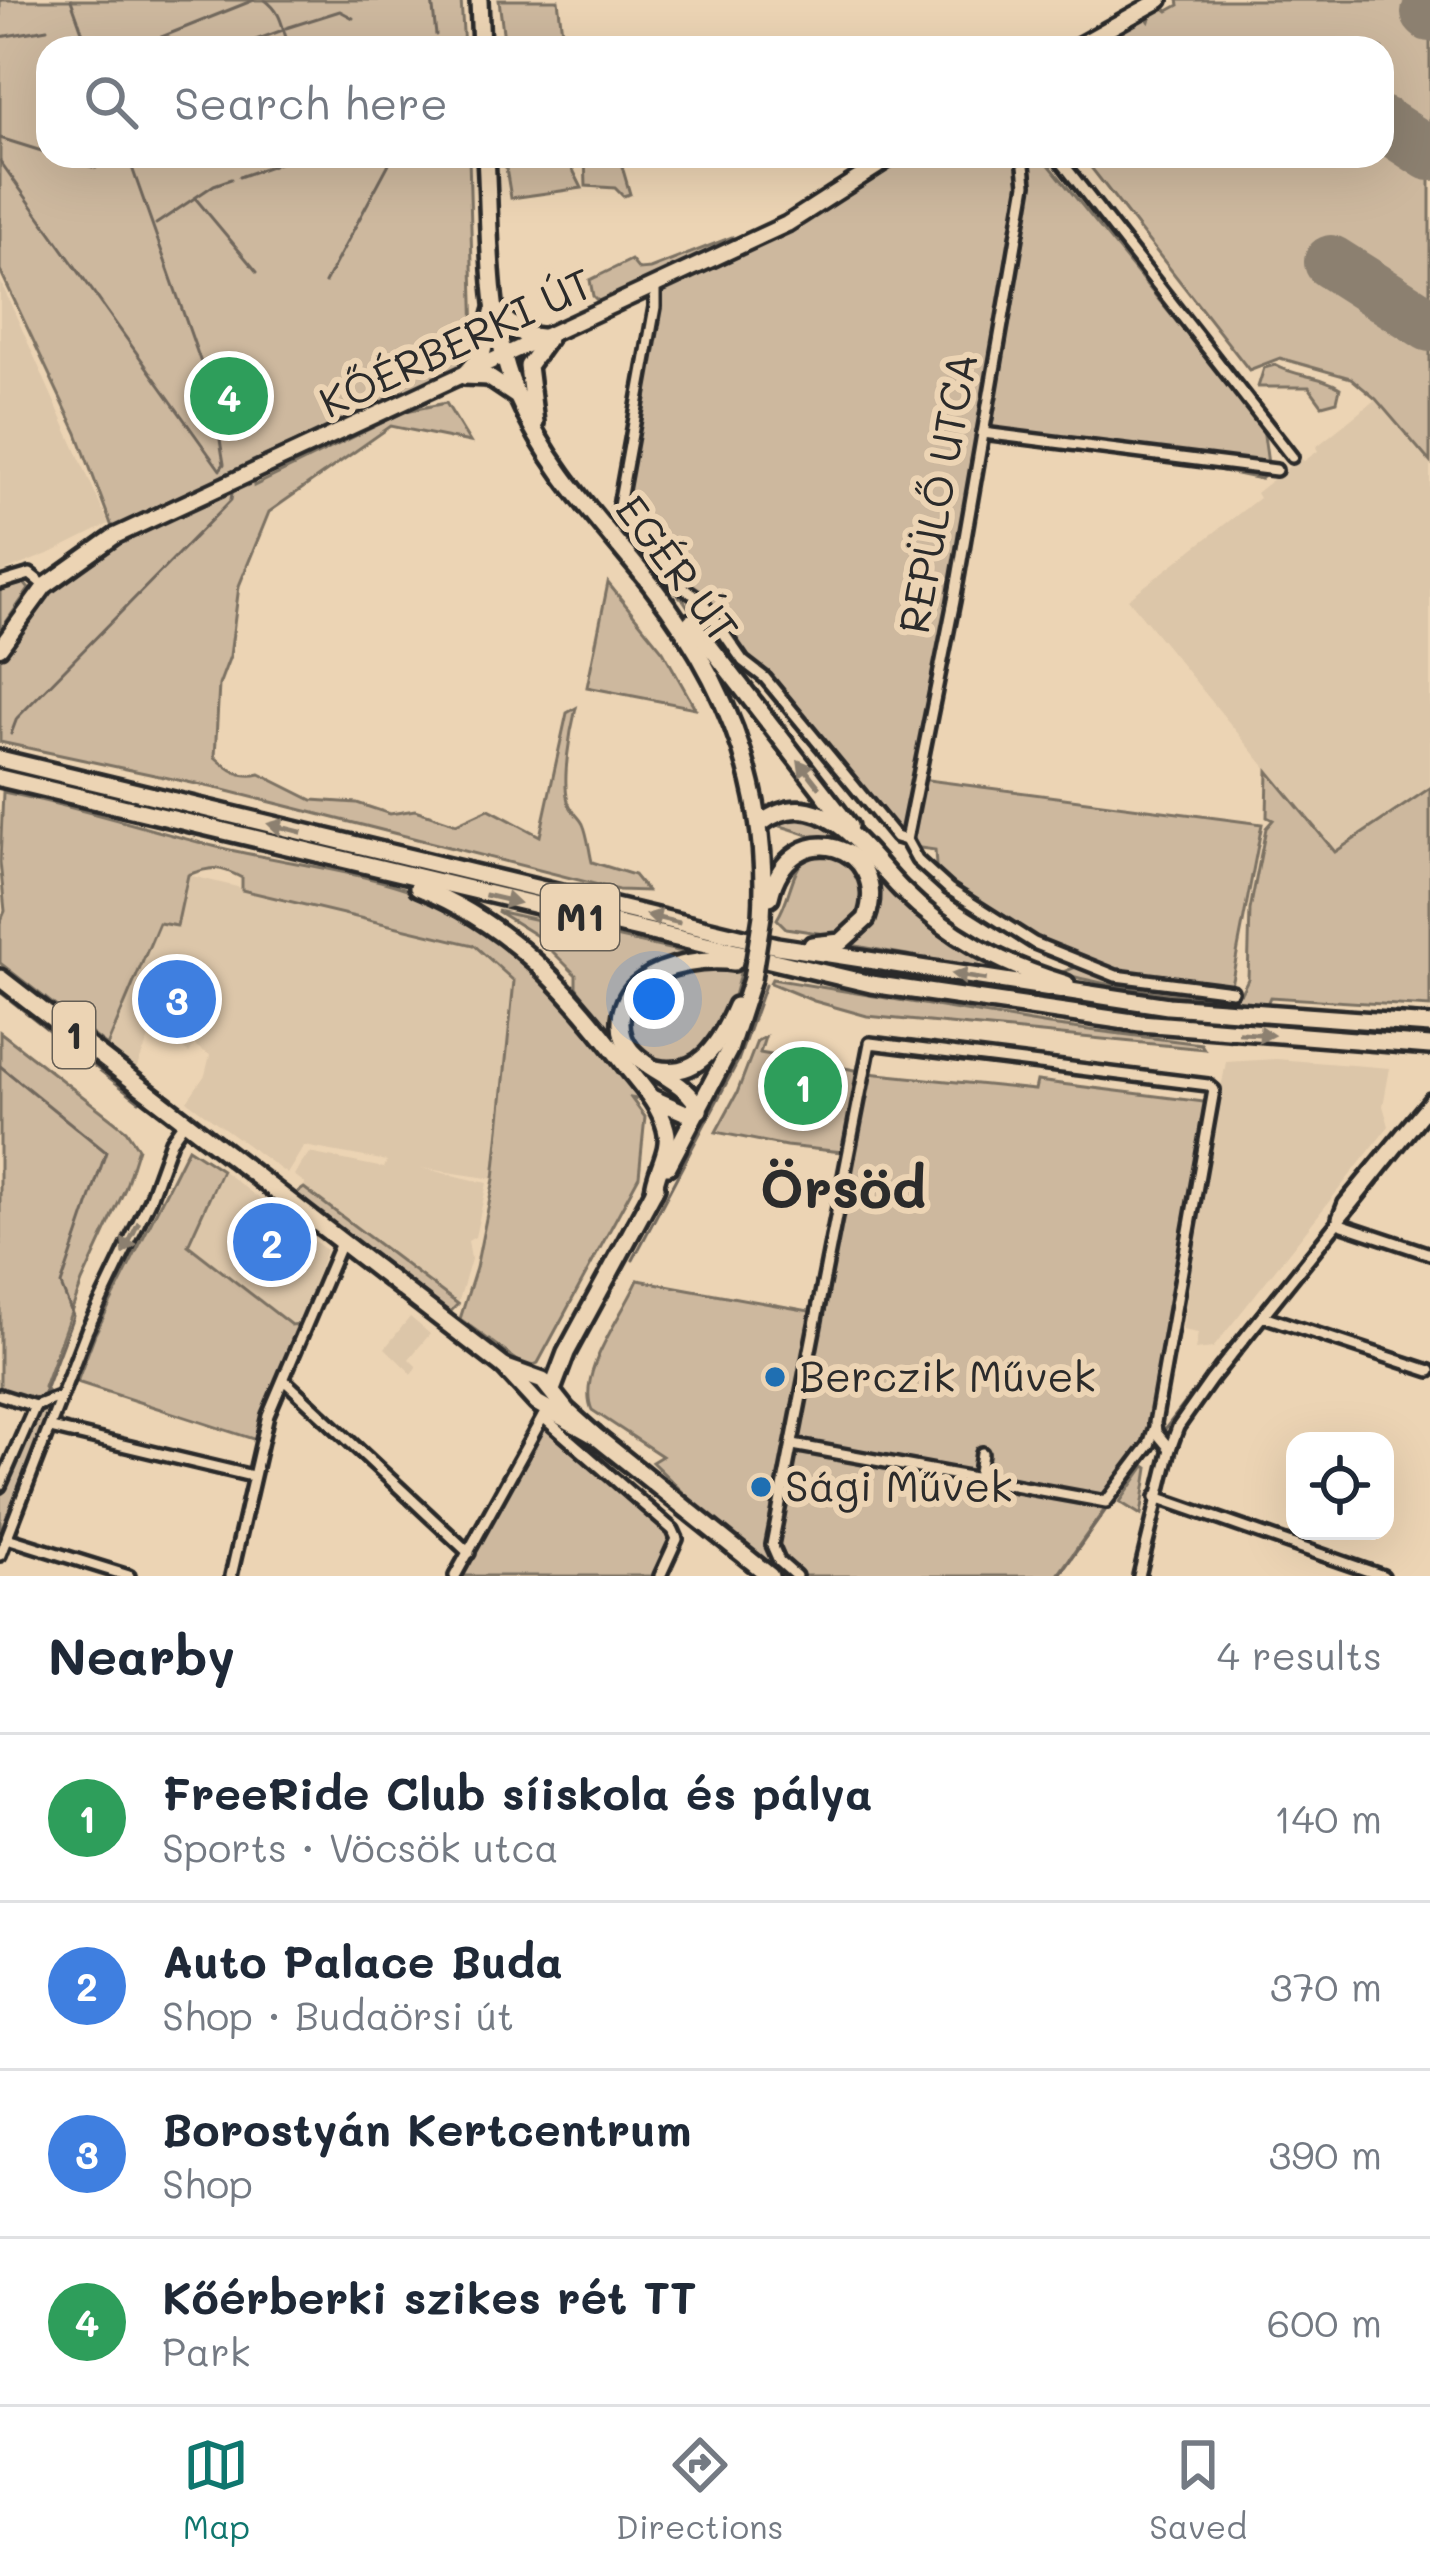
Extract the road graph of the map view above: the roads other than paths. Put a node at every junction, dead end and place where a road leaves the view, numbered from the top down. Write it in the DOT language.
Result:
graph roads {
  1 [pos="479,0"];
  2 [pos="1160,0"];
  3 [pos="480,36"];
  4 [pos="1096,36"];
  5 [pos="486,168"];
  6 [pos="874,168"];
  7 [pos="1024,168"];
  8 [pos="1066,168"];
  9 [pos="655,288"];
  10 [pos="494,309"];
  11 [pos="548,338"];
  12 [pos="505,357"];
  13 [pos="464,376"];
  14 [pos="517,397"];
  15 [pos="536,433"];
  16 [pos="983,433"];
  17 [pos="1292,457"];
  18 [pos="1276,470"];
  19 [pos="650,582"];
  20 [pos="0,584"];
  21 [pos="45,586"];
  22 [pos="0,648"];
  23 [pos="0,759"];
  24 [pos="0,778"];
  25 [pos="760,824"];
  26 [pos="906,840"];
  27 [pos="348,862"];
  28 [pos="880,867"];
  29 [pos="762,916"];
  30 [pos="777,946"];
  31 [pos="813,972"];
  32 [pos="0,978"];
  33 [pos="752,979"];
  34 [pos="1232,991"];
  35 [pos="1168,1006"];
  36 [pos="1430,1024"];
  37 [pos="1430,1046"];
  38 [pos="653,1069"];
  39 [pos="649,1096"];
  40 [pos="1430,1103"];
  41 [pos="699,1110"];
  42 [pos="182,1126"];
  43 [pos="654,1191"];
  44 [pos="1337,1223"];
  45 [pos="341,1243"];
  46 [pos="1430,1254"];
  47 [pos="1263,1316"];
  48 [pos="566,1353"];
  49 [pos="504,1367"];
  50 [pos="1430,1371"];
  51 [pos="527,1375"];
  52 [pos="285,1381"];
  53 [pos="0,1395"];
  54 [pos="59,1397"];
  55 [pos="545,1399"];
  56 [pos="35,1406"];
  57 [pos="51,1428"];
  58 [pos="594,1435"];
  59 [pos="1161,1438"];
  60 [pos="793,1445"];
  61 [pos="982,1454"];
  62 [pos="252,1476"];
  63 [pos="977,1479"];
  64 [pos="0,1486"];
  65 [pos="1156,1497"];
  66 [pos="7,1538"];
  67 [pos="470,1553"];
  68 [pos="0,1555"];
  69 [pos="116,1574"];
  70 [pos="129,1576"];
  71 [pos="231,1576"];
  72 [pos="455,1576"];
  73 [pos="660,1576"];
  74 [pos="770,1576"];
  75 [pos="796,1576"];
  76 [pos="1139,1576"];
  77 [pos="1383,1576"];
  1 -- 3 [label="main road"];
  2 -- 4 [label="street"];
  5 -- 10 [label="main road, EGÉR ÚT"];
  6 -- 9 [label="street, KŐÉRBERKI ÚT"];
  7 -- 16 [label="street, REPÜLŐ UTCA"];
  8 -- 17 [label="street"];
  9 -- 11 [label="street, KŐÉRBERKI ÚT"];
  9 -- 26 [label="street"];
  10 -- 11 [label="main road"];
  10 -- 12 [label="main road, EGÉR ÚT"];
  10 -- 13 [label="main road"];
  11 -- 12 [label="street, KŐÉRBERKI ÚT"];
  11 -- 15 [label="main road"];
  12 -- 13 [label="street, KŐÉRBERKI ÚT"];
  12 -- 14 [label="main road, EGÉR ÚT"];
  13 -- 14 [label="main road"];
  13 -- 21 [label="street, KŐÉRBERKI ÚT"];
  14 -- 15 [label="main road, EGÉR ÚT"];
  15 -- 19 [label="main road, EGÉR ÚT"];
  16 -- 18 [label="street"];
  16 -- 26 [label="street, REPÜLŐ UTCA"];
  19 -- 25 [label="main road, EGÉR ÚT"];
  28 -- 19 [label="main road, one-way"];
  20 -- 21 [label="street"];
  21 -- 22 [label="street, KŐÉRBERKI ÚT"];
  30 -- 23 [label="main road, M1, one-way"];
  24 -- 27 [label="main road, M1"];
  25 -- 28 [label="main road"];
  25 -- 29 [label="main road, EGÉR ÚT"];
  26 -- 34 [label="street"];
  27 -- 31 [label="main road, M1, one-way"];
  27 -- 39 [label="main road"];
  28 -- 35 [label="main road"];
  29 -- 30 [label="main road"];
  29 -- 33 [label="main road, EGÉR ÚT, bridge"];
  35 -- 30 [label="main road, M1, one-way"];
  31 -- 37 [label="main road, M1, one-way"];
  31 -- 38 [label="main road"];
  32 -- 42 [label="main road, 1"];
  33 -- 38 [label="main road"];
  33 -- 41 [label="main road, EGÉR ÚT"];
  35 -- 36 [label="main road, M1"];
  38 -- 41 [label="main road"];
  39 -- 41 [label="main road"];
  39 -- 43 [label="main road"];
  40 -- 44 [label="street"];
  41 -- 43 [label="main road, EGÉR ÚT"];
  42 -- 45 [label="main road, 1"];
  42 -- 54 [label="street, one-way"];
  43 -- 48 [label="main road, EGÉR ÚT"];
  44 -- 46 [label="street"];
  44 -- 47 [label="street"];
  45 -- 49 [label="main road, 1"];
  45 -- 52 [label="street"];
  47 -- 50 [label="street"];
  47 -- 59 [label="street"];
  48 -- 51 [label="main road"];
  48 -- 55 [label="main road, EGÉR ÚT"];
  48 -- 58 [label="main road"];
  49 -- 51 [label="main road, 1"];
  49 -- 55 [label="main road, 1"];
  51 -- 55 [label="main road, 1"];
  52 -- 62 [label="street"];
  52 -- 67 [label="street"];
  53 -- 56 [label="street"];
  54 -- 56 [label="street"];
  54 -- 57 [label="street"];
  55 -- 58 [label="main road, 1"];
  55 -- 67 [label="street"];
  55 -- 73 [label="street"];
  56 -- 64 [label="street"];
  57 -- 62 [label="street"];
  57 -- 66 [label="street"];
  58 -- 74 [label="main road, 1"];
  59 -- 60 [label="street"];
  59 -- 63 [label="street"];
  59 -- 65 [label="street"];
  60 -- 63 [label="street"];
  60 -- 75 [label="street"];
  61 -- 63 [label="street"];
  62 -- 71 [label="street"];
  65 -- 76 [label="street"];
  65 -- 77 [label="street"];
  66 -- 68 [label="street"];
  66 -- 69 [label="street"];
  67 -- 72 [label="street"];
  69 -- 70 [label="street"];
}
